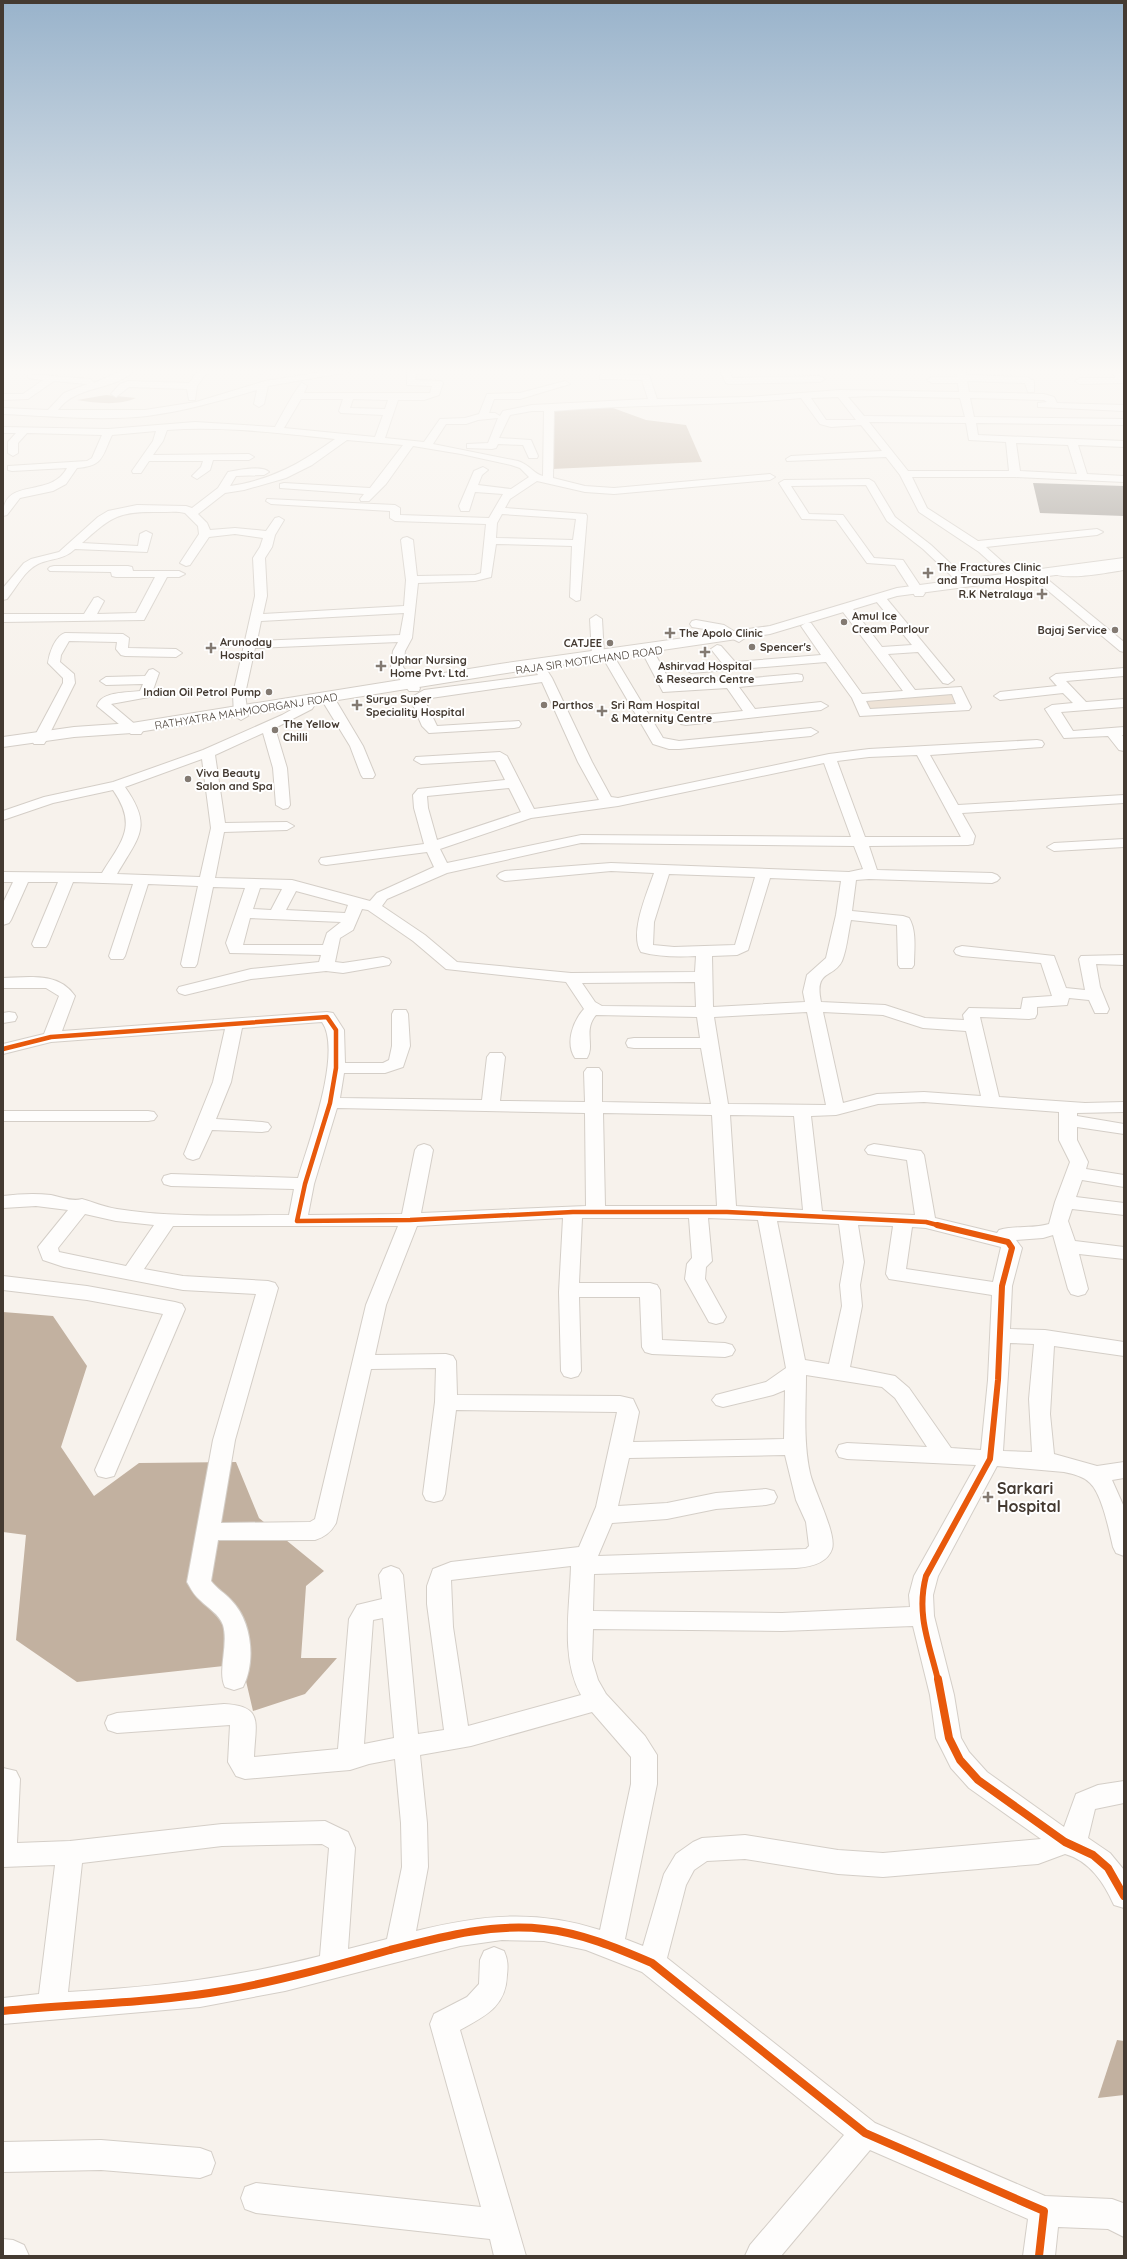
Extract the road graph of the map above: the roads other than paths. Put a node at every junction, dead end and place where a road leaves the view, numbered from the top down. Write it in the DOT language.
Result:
graph roads {
  1 [pos="69,475"];
  2 [pos="231,475"];
  3 [pos="283,475"];
  4 [pos="385,475"];
  5 [pos="477,475"];
  6 [pos="548,475"];
  7 [pos="906,475"];
  8 [pos="1047,475"];
  9 [pos="535,477"];
  10 [pos="770,477"];
  11 [pos="1083,477"];
  12 [pos="1124,479"];
  13 [pos="548,480"];
  14 [pos="284,486"];
  15 [pos="471,488"];
  16 [pos="324,489"];
  17 [pos="222,490"];
  18 [pos="373,491"];
  19 [pos="513,492"];
  20 [pos="3,494"];
  21 [pos="16,496"];
  22 [pos="55,499"];
  23 [pos="271,501"];
  24 [pos="315,503"];
  25 [pos="360,504"];
  26 [pos="465,509"];
  27 [pos="498,511"];
  28 [pos="3,513"];
  29 [pos="193,513"];
  30 [pos="279,520"];
  31 [pos="493,521"];
  32 [pos="1097,532"];
  33 [pos="205,534"];
  34 [pos="269,535"];
  35 [pos="148,537"];
  36 [pos="407,540"];
  37 [pos="491,541"];
  38 [pos="578,543"];
  39 [pos="976,545"];
  40 [pos="74,546"];
  41 [pos="143,550"];
  42 [pos="1124,558"];
  43 [pos="1124,562"];
  44 [pos="186,563"];
  45 [pos="1124,567"];
  46 [pos="54,570"];
  47 [pos="1063,570"];
  48 [pos="126,572"];
  49 [pos="163,574"];
  50 [pos="179,574"];
  51 [pos="108,575"];
  52 [pos="1012,576"];
  53 [pos="1037,576"];
  54 [pos="412,580"];
  55 [pos="964,582"];
  56 [pos="918,591"];
  57 [pos="3,596"];
  58 [pos="576,597"];
  59 [pos="98,601"];
  60 [pos="882,601"];
  61 [pos="410,609"];
  62 [pos="849,612"];
  63 [pos="3,618"];
  64 [pos="88,618"];
  65 [pos="258,618"];
  66 [pos="596,619"];
  67 [pos="696,624"];
  68 [pos="807,626"];
  69 [pos="736,636"];
  70 [pos="406,638"];
  71 [pos="250,646"];
  72 [pos="921,648"];
  73 [pos="1124,648"];
  74 [pos="717,649"];
  75 [pos="880,651"];
  76 [pos="648,652"];
  77 [pos="176,654"];
  78 [pos="603,656"];
  79 [pos="829,658"];
  80 [pos="732,666"];
  81 [pos="691,669"];
  82 [pos="542,672"];
  83 [pos="1124,672"];
  84 [pos="797,678"];
  85 [pos="948,680"];
  86 [pos="106,681"];
  87 [pos="731,684"];
  88 [pos="412,686"];
  89 [pos="1066,689"];
  90 [pos="912,694"];
  91 [pos="1000,696"];
  92 [pos="858,698"];
  93 [pos="330,702"];
  94 [pos="306,703"];
  95 [pos="1124,703"];
  96 [pos="821,706"];
  97 [pos="1083,706"];
  98 [pos="751,713"];
  99 [pos="241,714"];
  100 [pos="686,721"];
  101 [pos="514,724"];
  102 [pos="268,726"];
  103 [pos="134,730"];
  104 [pos="1118,731"];
  105 [pos="811,732"];
  106 [pos="40,738"];
  107 [pos="3,742"];
  108 [pos="1037,744"];
  109 [pos="3,747"];
  110 [pos="1124,747"];
  111 [pos="921,751"];
  112 [pos="208,754"];
  113 [pos="829,758"];
  114 [pos="421,760"];
  115 [pos="368,775"];
  116 [pos="514,783"];
  117 [pos="117,785"];
  118 [pos="1124,799"];
  119 [pos="618,802"];
  120 [pos="283,805"];
  121 [pos="955,809"];
  122 [pos="529,814"];
  123 [pos="3,816"];
  124 [pos="287,826"];
  125 [pos="218,828"];
  126 [pos="860,842"];
  127 [pos="1124,843"];
  128 [pos="432,847"];
  129 [pos="1054,847"];
  130 [pos="326,861"];
  131 [pos="442,869"];
  132 [pos="663,869"];
  133 [pos="764,873"];
  134 [pos="869,874"];
  135 [pos="505,876"];
  136 [pos="3,877"];
  137 [pos="23,877"];
  138 [pos="849,877"];
  139 [pos="67,878"];
  140 [pos="107,878"];
  141 [pos="992,878"];
  142 [pos="142,880"];
  143 [pos="205,883"];
  144 [pos="254,883"];
  145 [pos="292,885"];
  146 [pos="357,902"];
  147 [pos="373,907"];
  148 [pos="244,913"];
  149 [pos="276,915"];
  150 [pos="844,915"];
  151 [pos="349,918"];
  152 [pos="3,920"];
  153 [pos="40,944"];
  154 [pos="704,951"];
  155 [pos="962,951"];
  156 [pos="117,956"];
  157 [pos="328,958"];
  158 [pos="1124,960"];
  159 [pos="383,962"];
  160 [pos="189,964"];
  161 [pos="906,965"];
  162 [pos="701,977"];
  163 [pos="571,978"];
  164 [pos="3,983"];
  165 [pos="185,990"];
  166 [pos="1059,993"];
  167 [pos="814,1006"];
  168 [pos="593,1009"];
  169 [pos="704,1012"];
  170 [pos="400,1014"];
  171 [pos="235,1024"];
  172 [pos="973,1026"];
  173 [pos="51,1037"];
  174 [pos="634,1043"];
  175 [pos="709,1043"];
  176 [pos="3,1049"];
  177 [pos="581,1054"];
  178 [pos="496,1057"];
  179 [pos="336,1068"];
  180 [pos="593,1072"];
  181 [pos="991,1100"];
  182 [pos="330,1103"];
  183 [pos="490,1107"];
  184 [pos="1124,1107"];
  185 [pos="595,1108"];
  186 [pos="1102,1109"];
  187 [pos="720,1110"];
  188 [pos="836,1110"];
  189 [pos="802,1111"];
  190 [pos="1068,1113"];
  191 [pos="3,1116"];
  192 [pos="148,1116"];
  193 [pos="205,1124"];
  194 [pos="262,1127"];
  195 [pos="1116,1128"];
  196 [pos="424,1150"];
  197 [pos="874,1150"];
  198 [pos="193,1154"];
  199 [pos="1075,1173"];
  200 [pos="171,1180"];
  201 [pos="1124,1181"];
  202 [pos="305,1184"];
  203 [pos="3,1202"];
  204 [pos="1064,1202"];
  205 [pos="82,1205"];
  206 [pos="1124,1209"];
  207 [pos="573,1212"];
  208 [pos="698,1212"];
  209 [pos="727,1212"];
  210 [pos="596,1213"];
  211 [pos="766,1214"];
  212 [pos="813,1216"];
  213 [pos="848,1218"];
  214 [pos="166,1220"];
  215 [pos="410,1220"];
  216 [pos="297,1221"];
  217 [pos="903,1221"];
  218 [pos="926,1222"];
  219 [pos="1059,1227"];
  220 [pos="1006,1234"];
  221 [pos="1067,1246"];
  222 [pos="1124,1253"];
  223 [pos="131,1273"];
  224 [pos="3,1283"];
  225 [pos="182,1283"];
  226 [pos="1078,1289"];
  227 [pos="570,1290"];
  228 [pos="1002,1290"];
  229 [pos="176,1309"];
  230 [pos="716,1317"];
  231 [pos="1000,1336"];
  232 [pos="1045,1338"];
  233 [pos="1124,1349"];
  234 [pos="725,1350"];
  235 [pos="362,1362"];
  236 [pos="795,1370"];
  237 [pos="571,1371"];
  238 [pos="838,1373"];
  239 [pos="723,1400"];
  240 [pos="446,1402"];
  241 [pos="795,1447"];
  242 [pos="620,1450"];
  243 [pos="847,1451"];
  244 [pos="945,1457"];
  245 [pos="990,1459"];
  246 [pos="1044,1461"];
  247 [pos="106,1470"];
  248 [pos="1124,1470"];
  249 [pos="1094,1474"];
  250 [pos="434,1494"];
  251 [pos="766,1497"];
  252 [pos="603,1515"];
  253 [pos="1120,1519"];
  254 [pos="208,1532"];
  255 [pos="1124,1547"];
  256 [pos="585,1560"];
  257 [pos="391,1575"];
  258 [pos="394,1606"];
  259 [pos="922,1616"];
  260 [pos="581,1620"];
  261 [pos="234,1680"];
  262 [pos="597,1700"];
  263 [pos="117,1723"];
  264 [pos="458,1738"];
  265 [pos="407,1747"];
  266 [pos="350,1759"];
  267 [pos="3,1779"];
  268 [pos="1124,1792"];
  269 [pos="1065,1842"];
  270 [pos="70,1853"];
  271 [pos="3,1855"];
  272 [pos="1124,1896"];
  273 [pos="610,1945"];
  274 [pos="399,1948"];
  275 [pos="494,1960"];
  276 [pos="652,1963"];
  277 [pos="333,1966"];
  278 [pos="52,2006"];
  279 [pos="3,2012"];
  280 [pos="865,2133"];
  281 [pos="3,2157"];
  282 [pos="200,2163"];
  283 [pos="256,2198"];
  284 [pos="1044,2211"];
  285 [pos="1124,2222"];
  286 [pos="501,2226"];
  287 [pos="3,2255"];
  288 [pos="13,2256"];
  289 [pos="510,2256"];
  290 [pos="761,2256"];
  291 [pos="1039,2256"];
  1 -- 21 [label="street"];
  2 -- 17 [label="street"];
  3 -- 17 [label="street"];
  4 -- 18 [label="street"];
  5 -- 15 [label="street"];
  6 -- 13 [label="street"];
  7 -- 39 [label="street"];
  8 -- 11 [label="street"];
  9 -- 13 [label="street"];
  9 -- 19 [label="street"];
  10 -- 13 [label="street"];
  11 -- 12 [label="street"];
  14 -- 16 [label="street"];
  15 -- 19 [label="street"];
  15 -- 26 [label="street"];
  16 -- 18 [label="street"];
  16 -- 24 [label="street"];
  17 -- 29 [label="street"];
  18 -- 25 [label="street"];
  19 -- 27 [label="street"];
  20 -- 21 [label="street"];
  21 -- 22 [label="street"];
  21 -- 28 [label="street"];
  23 -- 24 [label="street"];
  24 -- 25 [label="street"];
  25 -- 31 [label="street"];
  27 -- 31 [label="street"];
  27 -- 38 [label="street"];
  29 -- 33 [label="street"];
  29 -- 40 [label="street"];
  30 -- 34 [label="street"];
  31 -- 37 [label="street"];
  32 -- 39 [label="street"];
  33 -- 34 [label="street"];
  33 -- 44 [label="street"];
  34 -- 65 [label="street"];
  35 -- 41 [label="street"];
  36 -- 54 [label="street"];
  37 -- 38 [label="street"];
  37 -- 54 [label="street"];
  38 -- 58 [label="street"];
  39 -- 52 [label="street"];
  40 -- 41 [label="street"];
  40 -- 57 [label="street"];
  41 -- 48 [label="street"];
  42 -- 47 [label="street"];
  43 -- 47 [label="main road"];
  45 -- 47 [label="street"];
  46 -- 48 [label="street"];
  47 -- 52 [label="main road, RATHYATRA MAHMOORGANJ ROAD"];
  47 -- 53 [label="main road, RAJA SIR MOTICHAND ROAD"];
  48 -- 49 [label="street"];
  48 -- 51 [label="street"];
  49 -- 50 [label="street"];
  49 -- 64 [label="street"];
  52 -- 55 [label="main road, RATHYATRA MAHMOORGANJ ROAD"];
  53 -- 56 [label="main road, RAJA SIR MOTICHAND ROAD"];
  53 -- 73 [label="street"];
  54 -- 61 [label="street"];
  55 -- 56 [label="main road, RATHYATRA MAHMOORGANJ ROAD"];
  55 -- 56 [label="street"];
  56 -- 60 [label="main road, RAJA SIR MOTICHAND ROAD"];
  56 -- 69 [label="main road, RATHYATRA MAHMOORGANJ ROAD"];
  59 -- 64 [label="street"];
  60 -- 62 [label="main road, RAJA SIR MOTICHAND ROAD"];
  60 -- 72 [label="street"];
  61 -- 65 [label="street"];
  61 -- 70 [label="street"];
  62 -- 68 [label="main road, RAJA SIR MOTICHAND ROAD"];
  62 -- 75 [label="street"];
  63 -- 64 [label="street"];
  65 -- 71 [label="street"];
  66 -- 78 [label="street"];
  67 -- 69 [label="street"];
  68 -- 69 [label="main road, RAJA SIR MOTICHAND ROAD"];
  68 -- 79 [label="street"];
  69 -- 76 [label="main road, RAJA SIR MOTICHAND ROAD"];
  69 -- 78 [label="main road, RATHYATRA MAHMOORGANJ ROAD"];
  70 -- 71 [label="street"];
  70 -- 88 [label="street"];
  71 -- 99 [label="street"];
  72 -- 75 [label="street"];
  72 -- 85 [label="street"];
  74 -- 80 [label="street"];
  75 -- 90 [label="street"];
  76 -- 78 [label="main road, RAJA SIR MOTICHAND ROAD"];
  76 -- 87 [label="street"];
  77 -- 106 [label="street"];
  78 -- 82 [label="main road, RAJA SIR MOTICHAND ROAD"];
  78 -- 88 [label="main road, RATHYATRA MAHMOORGANJ ROAD"];
  78 -- 105 [label="street"];
  79 -- 80 [label="street"];
  79 -- 92 [label="street"];
  80 -- 81 [label="street"];
  82 -- 88 [label="main road, RAJA SIR MOTICHAND ROAD"];
  82 -- 101 [label="street"];
  82 -- 119 [label="street"];
  83 -- 89 [label="street"];
  84 -- 87 [label="street"];
  86 -- 103 [label="street"];
  87 -- 98 [label="street"];
  88 -- 93 [label="main road, RAJA SIR MOTICHAND ROAD"];
  88 -- 94 [label="main road, RATHYATRA MAHMOORGANJ ROAD"];
  89 -- 91 [label="street"];
  89 -- 97 [label="street"];
  90 -- 92 [label="street"];
  90 -- 92 [label="street"];
  93 -- 94 [label="main road, RAJA SIR MOTICHAND ROAD"];
  93 -- 115 [label="street"];
  94 -- 99 [label="main road, RATHYATRA MAHMOORGANJ ROAD"];
  94 -- 102 [label="street"];
  95 -- 97 [label="street"];
  96 -- 98 [label="street"];
  97 -- 104 [label="street"];
  98 -- 100 [label="street"];
  99 -- 103 [label="main road, RATHYATRA MAHMOORGANJ ROAD"];
  102 -- 112 [label="street"];
  102 -- 120 [label="street"];
  103 -- 106 [label="main road, RATHYATRA MAHMOORGANJ ROAD"];
  104 -- 110 [label="street"];
  106 -- 107 [label="main road, RATHYATRA MAHMOORGANJ ROAD"];
  106 -- 109 [label="main road, RATHYATRA MAHMOORGANJ ROAD"];
  108 -- 111 [label="street"];
  111 -- 113 [label="street"];
  111 -- 121 [label="street"];
  112 -- 117 [label="street"];
  112 -- 125 [label="street"];
  113 -- 119 [label="street"];
  113 -- 126 [label="street"];
  114 -- 116 [label="street"];
  116 -- 122 [label="street"];
  116 -- 128 [label="street"];
  117 -- 123 [label="street"];
  117 -- 140 [label="street"];
  118 -- 121 [label="street"];
  119 -- 122 [label="street"];
  121 -- 126 [label="street"];
  122 -- 128 [label="street"];
  124 -- 125 [label="street"];
  125 -- 143 [label="street"];
  126 -- 131 [label="street"];
  126 -- 134 [label="street"];
  127 -- 129 [label="street"];
  128 -- 130 [label="street"];
  128 -- 131 [label="street"];
  131 -- 147 [label="street"];
  132 -- 133 [label="street"];
  132 -- 135 [label="street"];
  132 -- 154 [label="street"];
  133 -- 138 [label="street"];
  133 -- 154 [label="street"];
  134 -- 138 [label="street"];
  134 -- 141 [label="street"];
  136 -- 137 [label="street"];
  137 -- 139 [label="street"];
  137 -- 152 [label="street"];
  138 -- 150 [label="street"];
  139 -- 140 [label="street"];
  139 -- 153 [label="street"];
  140 -- 142 [label="street"];
  142 -- 143 [label="street"];
  142 -- 156 [label="street"];
  143 -- 144 [label="street"];
  143 -- 160 [label="street"];
  144 -- 145 [label="street"];
  144 -- 148 [label="street"];
  145 -- 146 [label="street"];
  145 -- 149 [label="street"];
  146 -- 147 [label="street"];
  146 -- 151 [label="street"];
  147 -- 163 [label="street"];
  148 -- 149 [label="street"];
  148 -- 157 [label="street"];
  149 -- 151 [label="street"];
  150 -- 161 [label="street"];
  150 -- 167 [label="street"];
  151 -- 157 [label="street"];
  154 -- 162 [label="street"];
  155 -- 166 [label="street"];
  157 -- 159 [label="street"];
  157 -- 165 [label="street"];
  158 -- 166 [label="street"];
  162 -- 163 [label="street"];
  162 -- 169 [label="street"];
  163 -- 168 [label="street"];
  164 -- 173 [label="street"];
  166 -- 172 [label="street"];
  167 -- 169 [label="street"];
  167 -- 172 [label="street"];
  167 -- 188 [label="street"];
  168 -- 169 [label="street"];
  168 -- 177 [label="street"];
  169 -- 175 [label="street"];
  170 -- 179 [label="street"];
  171 -- 173 [label="street"];
  171 -- 179 [label="street"];
  171 -- 193 [label="street"];
  172 -- 181 [label="street"];
  173 -- 176 [label="street"];
  174 -- 175 [label="street"];
  175 -- 187 [label="street"];
  178 -- 183 [label="street"];
  179 -- 182 [label="street"];
  180 -- 185 [label="street"];
  181 -- 188 [label="street"];
  181 -- 190 [label="street"];
  182 -- 183 [label="street"];
  182 -- 202 [label="street"];
  183 -- 185 [label="street"];
  184 -- 186 [label="street"];
  185 -- 187 [label="street"];
  185 -- 210 [label="street"];
  186 -- 190 [label="street"];
  186 -- 195 [label="street"];
  187 -- 189 [label="street"];
  187 -- 209 [label="street"];
  188 -- 189 [label="street"];
  189 -- 212 [label="street"];
  190 -- 195 [label="street"];
  190 -- 199 [label="street"];
  191 -- 192 [label="street"];
  193 -- 194 [label="street"];
  193 -- 198 [label="street"];
  196 -- 215 [label="street"];
  197 -- 218 [label="street"];
  199 -- 201 [label="street"];
  199 -- 204 [label="street"];
  200 -- 202 [label="street"];
  202 -- 216 [label="street"];
  203 -- 205 [label="street"];
  204 -- 206 [label="street"];
  204 -- 219 [label="street"];
  205 -- 214 [label="street"];
  205 -- 223 [label="street"];
  207 -- 210 [label="street"];
  207 -- 215 [label="street"];
  207 -- 227 [label="street"];
  208 -- 209 [label="street"];
  208 -- 210 [label="street"];
  208 -- 230 [label="street"];
  209 -- 211 [label="street"];
  211 -- 212 [label="street"];
  211 -- 236 [label="street"];
  212 -- 213 [label="street"];
  213 -- 217 [label="street"];
  213 -- 238 [label="street"];
  214 -- 216 [label="street"];
  214 -- 223 [label="street"];
  215 -- 216 [label="street"];
  215 -- 235 [label="street"];
  217 -- 218 [label="street"];
  217 -- 228 [label="street"];
  218 -- 228 [label="street"];
  219 -- 220 [label="street"];
  219 -- 221 [label="street"];
  221 -- 222 [label="street"];
  221 -- 226 [label="street"];
  223 -- 225 [label="street"];
  224 -- 229 [label="street"];
  225 -- 229 [label="street"];
  225 -- 254 [label="street"];
  227 -- 234 [label="street"];
  227 -- 237 [label="street"];
  228 -- 231 [label="street"];
  229 -- 247 [label="street"];
  231 -- 232 [label="street"];
  231 -- 245 [label="street"];
  232 -- 233 [label="street"];
  232 -- 246 [label="street"];
  235 -- 240 [label="street"];
  235 -- 254 [label="street"];
  236 -- 238 [label="street"];
  236 -- 239 [label="street"];
  236 -- 241 [label="street"];
  238 -- 244 [label="street"];
  240 -- 242 [label="street"];
  240 -- 250 [label="street"];
  241 -- 242 [label="street"];
  241 -- 256 [label="street"];
  242 -- 252 [label="street"];
  243 -- 244 [label="street"];
  244 -- 245 [label="street"];
  245 -- 246 [label="street"];
  245 -- 259 [label="street"];
  246 -- 249 [label="street"];
  248 -- 249 [label="street"];
  249 -- 253 [label="street"];
  251 -- 252 [label="street"];
  252 -- 256 [label="street"];
  253 -- 255 [label="street"];
  254 -- 261 [label="street"];
  256 -- 260 [label="street"];
  256 -- 264 [label="street"];
  257 -- 258 [label="street"];
  258 -- 265 [label="street"];
  258 -- 266 [label="street"];
  259 -- 260 [label="street"];
  259 -- 269 [label="street"];
  260 -- 262 [label="street"];
  262 -- 264 [label="street"];
  262 -- 273 [label="street"];
  263 -- 266 [label="street"];
  264 -- 265 [label="street"];
  265 -- 266 [label="street"];
  265 -- 274 [label="street"];
  267 -- 271 [label="street"];
  268 -- 269 [label="street"];
  269 -- 272 [label="street"];
  269 -- 276 [label="street"];
  270 -- 271 [label="street"];
  270 -- 277 [label="street"];
  270 -- 278 [label="street"];
  273 -- 274 [label="street"];
  273 -- 276 [label="street"];
  274 -- 277 [label="street"];
  275 -- 286 [label="street"];
  276 -- 280 [label="street"];
  277 -- 278 [label="street"];
  278 -- 279 [label="street"];
  280 -- 284 [label="street"];
  280 -- 290 [label="street"];
  281 -- 282 [label="street"];
  283 -- 286 [label="street"];
  284 -- 285 [label="street"];
  284 -- 291 [label="street"];
  286 -- 289 [label="street"];
  287 -- 288 [label="street"];
}
